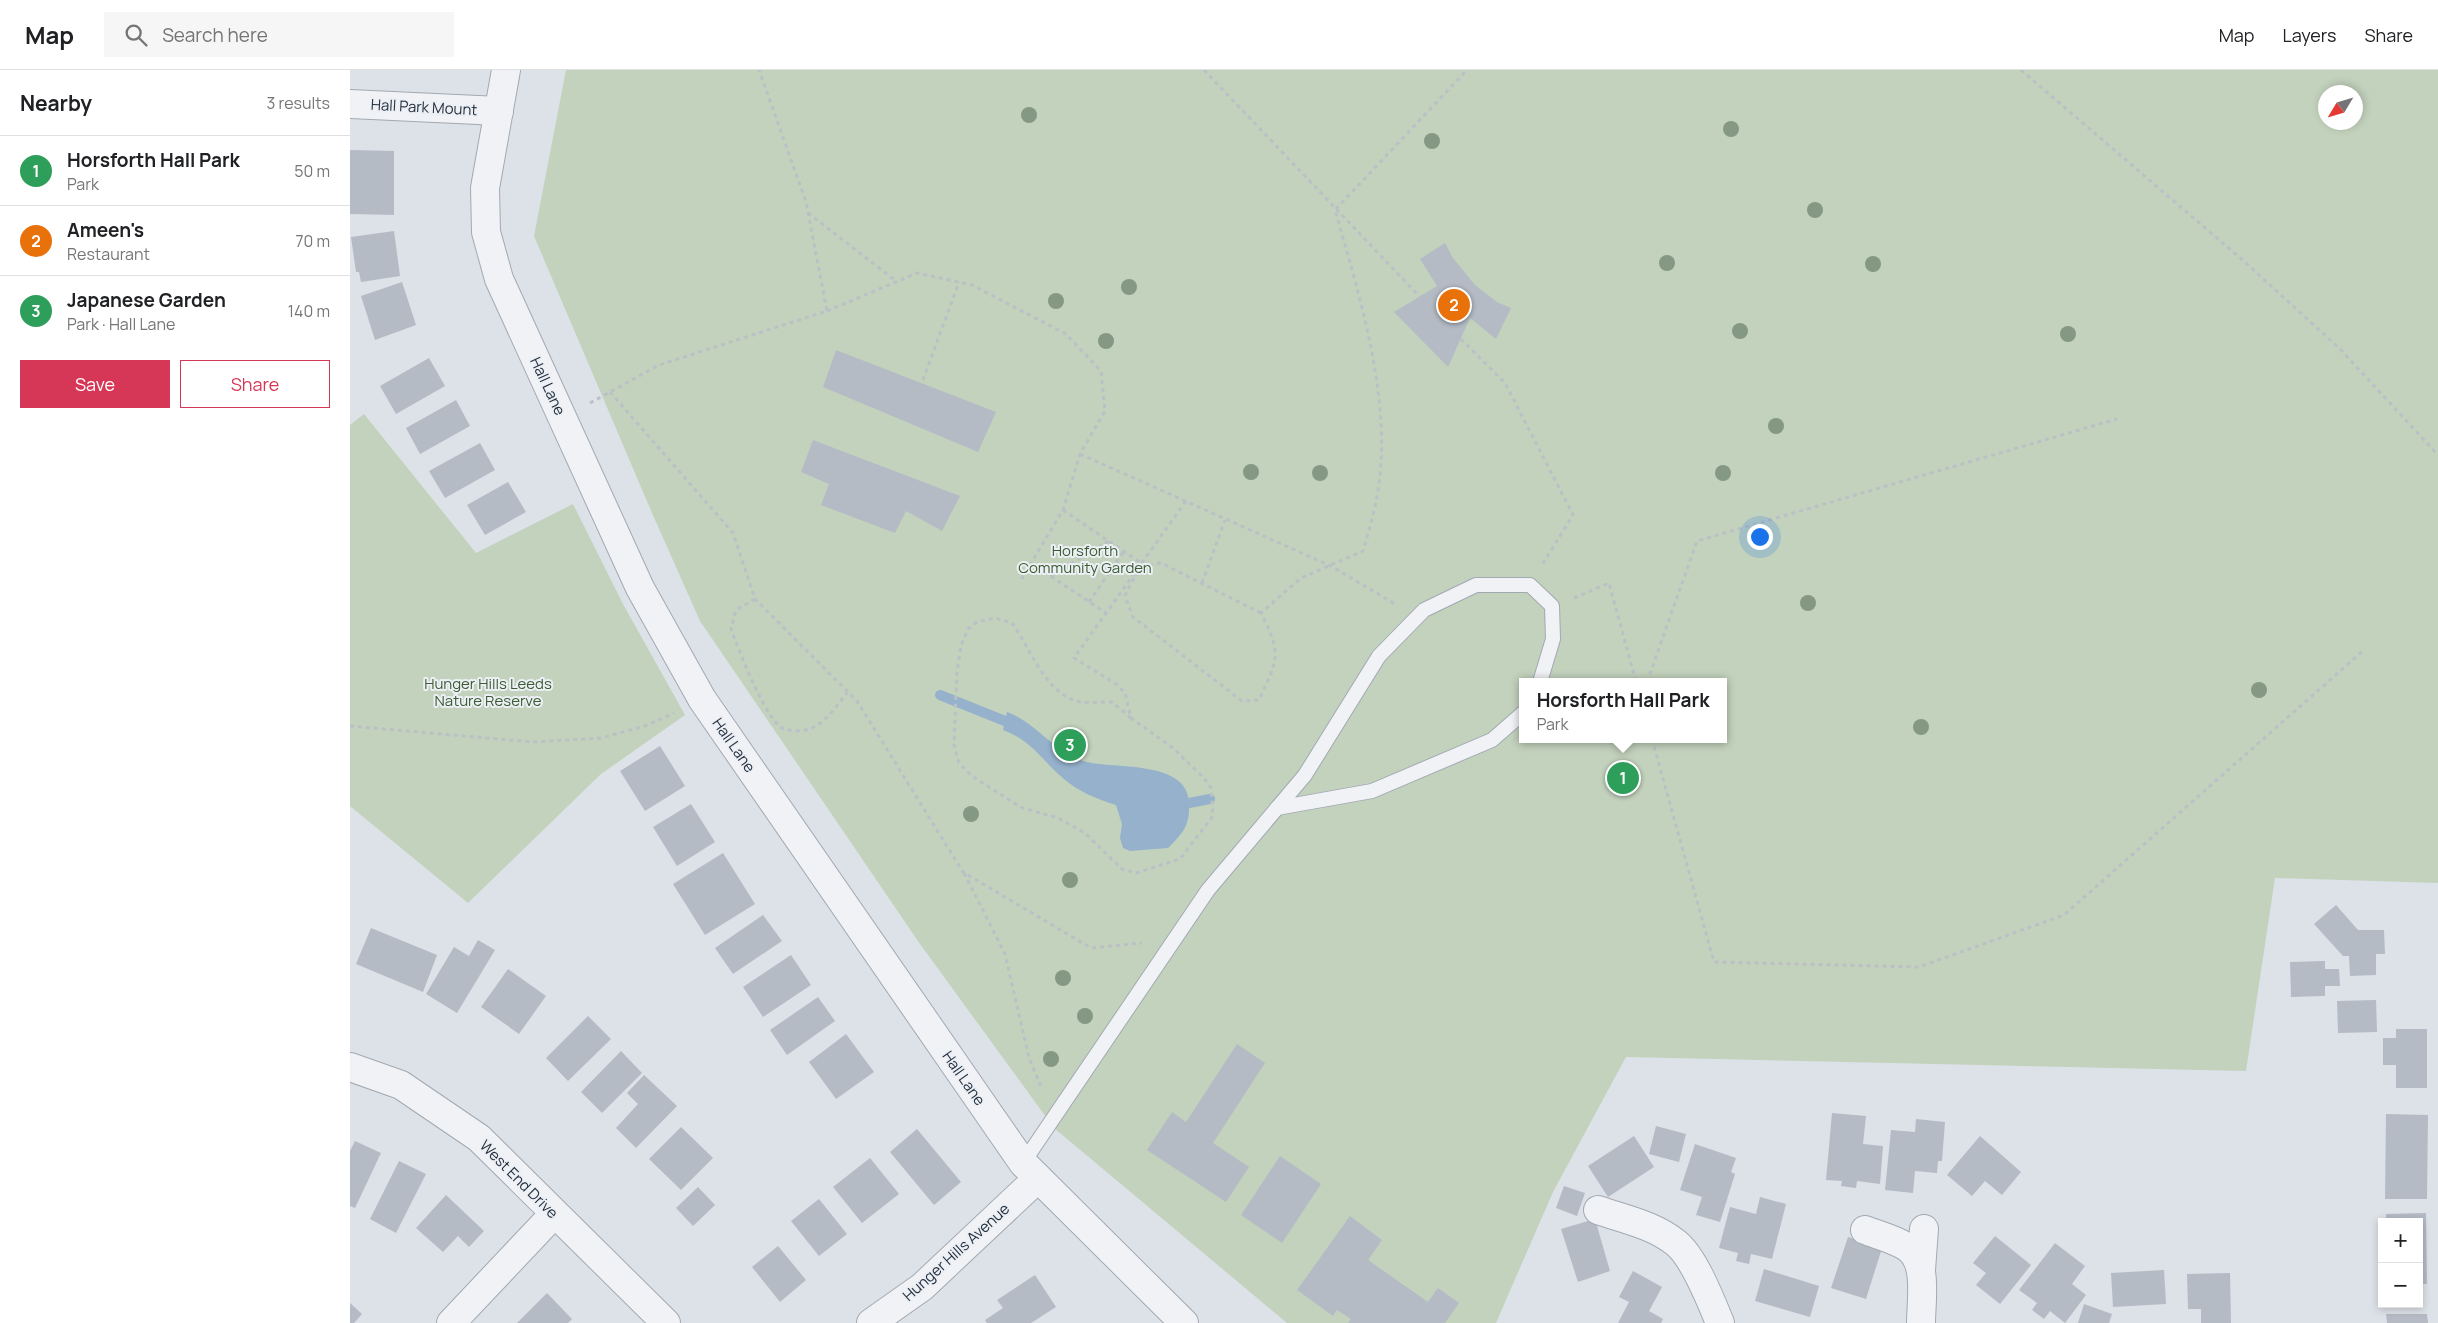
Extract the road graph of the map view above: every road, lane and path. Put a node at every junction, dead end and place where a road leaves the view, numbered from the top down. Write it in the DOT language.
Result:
graph roads {
  1 [pos="506,70"];
  2 [pos="759,70"];
  3 [pos="1204,70"];
  4 [pos="1467,70"];
  5 [pos="2021,70"];
  6 [pos="350,104"];
  7 [pos="499,111"];
  8 [pos="1335,210"];
  9 [pos="808,213"];
  10 [pos="896,281"];
  11 [pos="959,282"];
  12 [pos="1420,297"];
  13 [pos="827,311"];
  14 [pos="1461,339"];
  15 [pos="923,380"];
  16 [pos="610,392"];
  17 [pos="562,418"];
  18 [pos="2117,419"];
  19 [pos="1080,454"];
  20 [pos="2438,455"];
  21 [pos="1186,501"];
  22 [pos="1063,510"];
  23 [pos="1225,520"];
  24 [pos="1109,541"];
  25 [pos="1124,551"];
  26 [pos="1140,562"];
  27 [pos="1031,564"];
  28 [pos="1331,566"];
  29 [pos="1050,576"];
  30 [pos="1021,580"];
  31 [pos="1202,583"];
  32 [pos="1530,585"];
  33 [pos="755,599"];
  34 [pos="1089,602"];
  35 [pos="1552,606"];
  36 [pos="1106,613"];
  37 [pos="1261,613"];
  38 [pos="1418,617"];
  39 [pos="2365,649"];
  40 [pos="1541,678"];
  41 [pos="1635,678"];
  42 [pos="1648,678"];
  43 [pos="848,692"];
  44 [pos="702,699"];
  45 [pos="1519,716"];
  46 [pos="1131,718"];
  47 [pos="350,726"];
  48 [pos="1653,743"];
  49 [pos="1277,808"];
  50 [pos="963,872"];
  51 [pos="1175,940"];
  52 [pos="350,1067"];
  53 [pos="1054,1119"];
  54 [pos="1030,1171"];
  55 [pos="1598,1210"];
  56 [pos="554,1214"];
  57 [pos="1924,1229"];
  58 [pos="1865,1230"];
  59 [pos="1921,1270"];
  60 [pos="451,1323"];
  61 [pos="666,1323"];
  62 [pos="871,1323"];
  63 [pos="1184,1323"];
  64 [pos="1720,1323"];
  65 [pos="1921,1323"];
  1 -- 7 [label="street, Hall Lane"];
  2 -- 9 [label="path"];
  3 -- 8 [label="path"];
  4 -- 8 [label="path"];
  5 -- 20 [label="path"];
  6 -- 7 [label="street, Hall Park Mount"];
  7 -- 17 [label="street, Hall Lane"];
  8 -- 12 [label="path"];
  8 -- 28 [label="path"];
  9 -- 10 [label="path"];
  9 -- 13 [label="path"];
  10 -- 11 [label="path"];
  10 -- 13 [label="path"];
  11 -- 15 [label="path"];
  11 -- 19 [label="path"];
  13 -- 16 [label="path"];
  14 -- 32 [label="path"];
  16 -- 17 [label="path"];
  16 -- 33 [label="path"];
  17 -- 44 [label="street, Hall Lane"];
  18 -- 42 [label="path"];
  19 -- 21 [label="path"];
  19 -- 22 [label="path"];
  21 -- 23 [label="path"];
  21 -- 26 [label="path"];
  22 -- 24 [label="path"];
  22 -- 27 [label="path"];
  23 -- 28 [label="path"];
  23 -- 31 [label="path"];
  24 -- 25 [label="path"];
  24 -- 29 [label="path"];
  25 -- 26 [label="path"];
  25 -- 34 [label="path"];
  26 -- 36 [label="path"];
  27 -- 29 [label="path"];
  27 -- 30 [label="path"];
  28 -- 37 [label="path"];
  28 -- 38 [label="path"];
  29 -- 34 [label="path"];
  31 -- 37 [label="path"];
  31 -- 37 [label="path"];
  32 -- 35 [label="lane"];
  32 -- 38 [label="lane"];
  33 -- 43 [label="path"];
  33 -- 43 [label="path"];
  34 -- 36 [label="path"];
  35 -- 40 [label="lane"];
  35 -- 41 [label="path"];
  36 -- 46 [label="path"];
  38 -- 49 [label="lane"];
  39 -- 48 [label="path"];
  43 -- 50 [label="path"];
  44 -- 47 [label="path"];
  44 -- 54 [label="street, Hall Lane"];
  45 -- 49 [label="lane"];
  46 -- 46 [label="path"];
  49 -- 51 [label="lane"];
  50 -- 51 [label="path"];
  50 -- 53 [label="path"];
  51 -- 53 [label="lane"];
  52 -- 56 [label="street, West End Drive"];
  53 -- 54 [label="lane"];
  54 -- 62 [label="street, Hunger Hills Avenue"];
  54 -- 63 [label="street, Hall Lane"];
  55 -- 64 [label="street"];
  56 -- 60 [label="street"];
  56 -- 61 [label="street, West End Drive"];
  57 -- 59 [label="street"];
  58 -- 59 [label="street"];
  59 -- 65 [label="street"];
}
